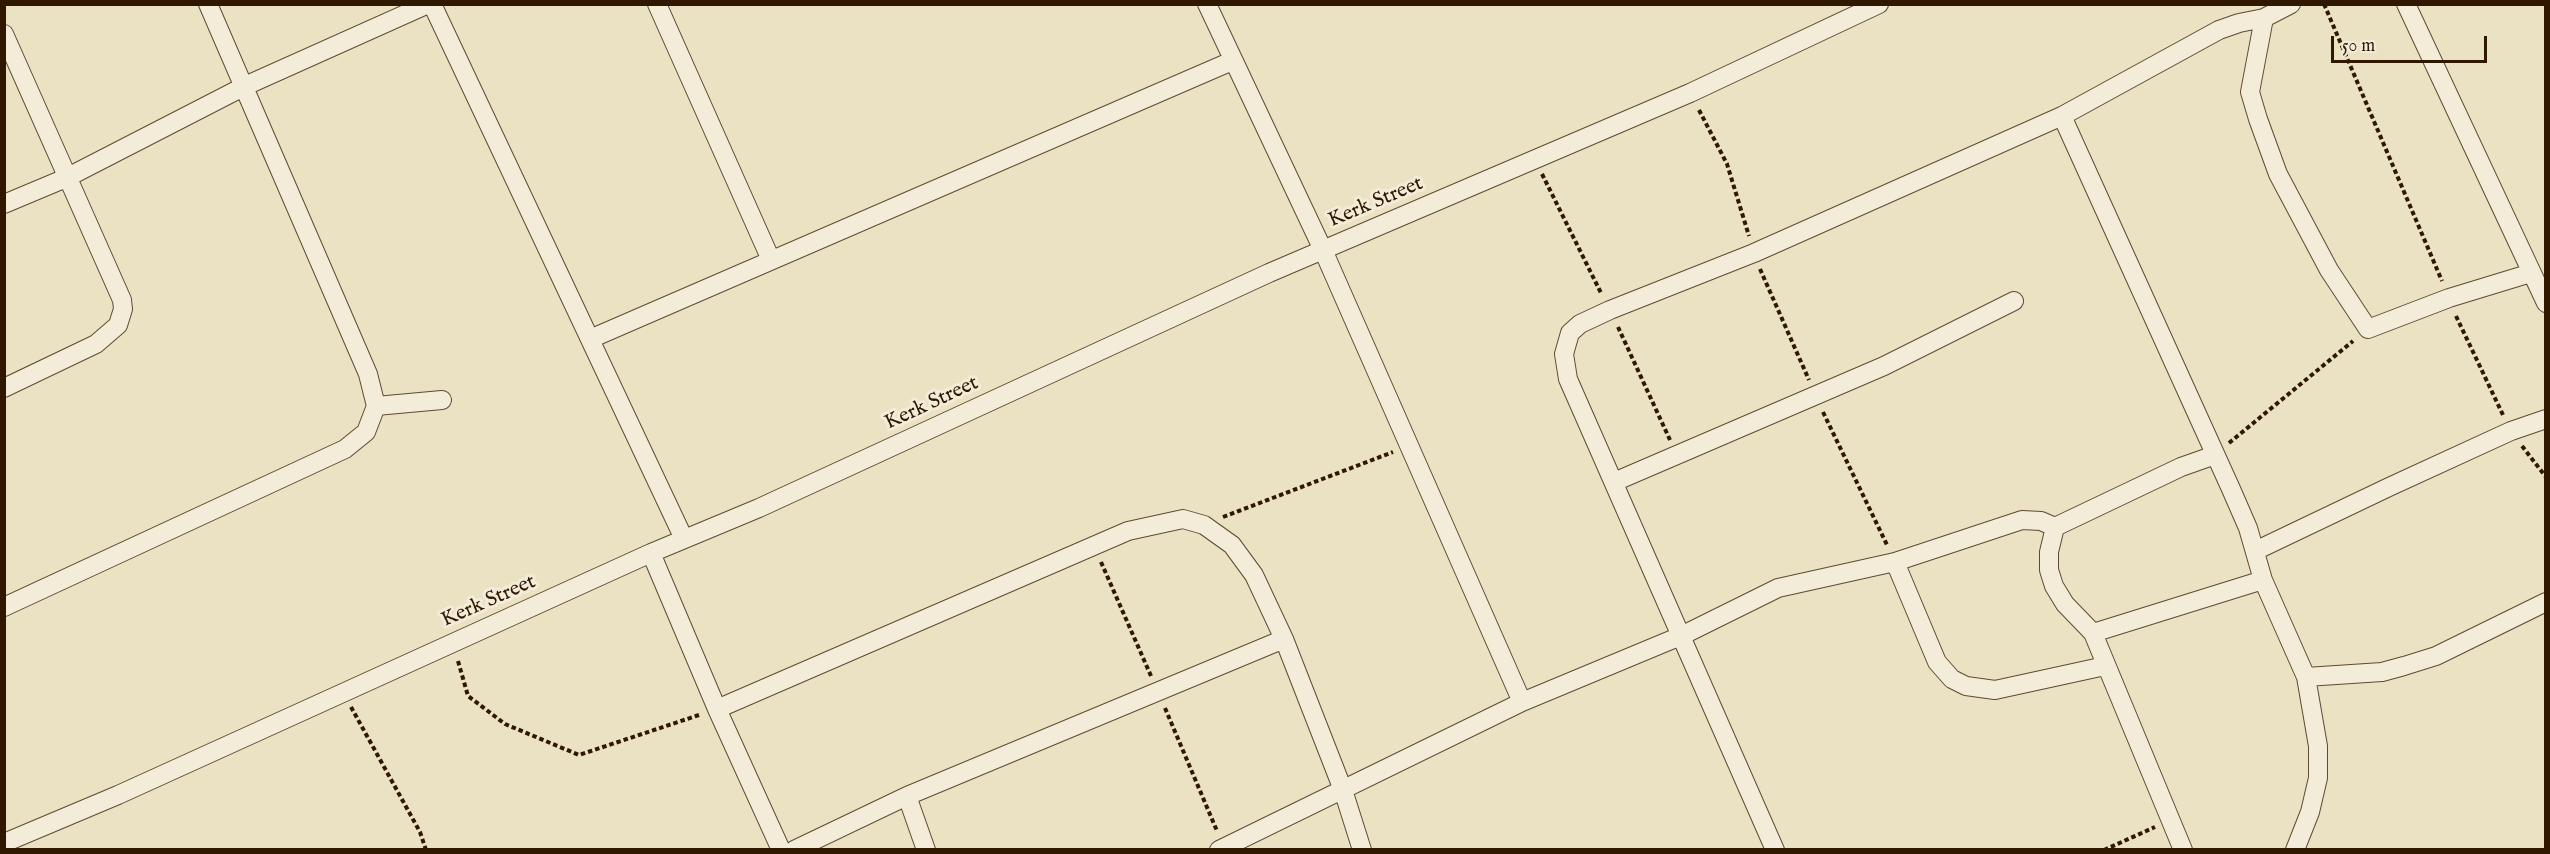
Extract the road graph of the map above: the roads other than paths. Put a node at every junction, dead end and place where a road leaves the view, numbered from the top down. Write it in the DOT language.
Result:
graph roads {
  1 [pos="208,4"];
  2 [pos="430,4"];
  3 [pos="657,4"];
  4 [pos="1207,4"];
  5 [pos="1879,4"];
  6 [pos="2291,4"];
  7 [pos="2406,4"];
  8 [pos="2264,18"];
  9 [pos="4,34"];
  10 [pos="1232,61"];
  11 [pos="245,86"];
  12 [pos="2062,116"];
  13 [pos="66,178"];
  14 [pos="4,204"];
  15 [pos="1323,250"];
  16 [pos="771,260"];
  17 [pos="2531,273"];
  18 [pos="2014,301"];
  19 [pos="2546,303"];
  20 [pos="590,339"];
  21 [pos="4,388"];
  22 [pos="442,400"];
  23 [pos="376,406"];
  24 [pos="2546,419"];
  25 [pos="2215,455"];
  26 [pos="1614,482"];
  27 [pos="2055,527"];
  28 [pos="684,539"];
  29 [pos="2255,551"];
  30 [pos="651,553"];
  31 [pos="1895,562"];
  32 [pos="2263,580"];
  33 [pos="2546,602"];
  34 [pos="4,607"];
  35 [pos="2093,633"];
  36 [pos="1683,635"];
  37 [pos="1284,639"];
  38 [pos="2105,666"];
  39 [pos="2306,677"];
  40 [pos="1522,702"];
  41 [pos="717,709"];
  42 [pos="1342,790"];
  43 [pos="907,795"];
  44 [pos="4,843"];
  45 [pos="781,849"];
  46 [pos="794,849"];
  47 [pos="926,849"];
  48 [pos="1219,849"];
  49 [pos="1362,849"];
  50 [pos="1775,849"];
  51 [pos="2182,849"];
  52 [pos="2295,849"];
  1 -- 11 [label="street"];
  2 -- 11 [label="street"];
  2 -- 20 [label="street"];
  3 -- 16 [label="street"];
  4 -- 10 [label="street"];
  5 -- 15 [label="street, Kerk Street"];
  6 -- 8 [label="street"];
  7 -- 17 [label="street"];
  8 -- 12 [label="street"];
  8 -- 17 [label="street"];
  9 -- 13 [label="street"];
  10 -- 15 [label="street"];
  10 -- 16 [label="street"];
  11 -- 13 [label="street"];
  11 -- 23 [label="street"];
  12 -- 25 [label="street"];
  12 -- 26 [label="street"];
  13 -- 14 [label="street"];
  13 -- 21 [label="street"];
  15 -- 28 [label="street, Kerk Street"];
  15 -- 40 [label="street"];
  16 -- 20 [label="street"];
  17 -- 19 [label="street"];
  18 -- 26 [label="street"];
  20 -- 28 [label="street"];
  22 -- 23 [label="street"];
  23 -- 34 [label="street"];
  24 -- 29 [label="street"];
  25 -- 27 [label="street"];
  25 -- 29 [label="street"];
  26 -- 36 [label="street"];
  27 -- 31 [label="street"];
  27 -- 35 [label="street"];
  28 -- 30 [label="street, Kerk Street"];
  29 -- 32 [label="street"];
  30 -- 41 [label="street"];
  30 -- 44 [label="street, Kerk Street"];
  31 -- 36 [label="street"];
  31 -- 38 [label="street"];
  32 -- 35 [label="street"];
  32 -- 39 [label="street"];
  33 -- 39 [label="street"];
  35 -- 38 [label="street"];
  36 -- 40 [label="street"];
  36 -- 50 [label="street"];
  37 -- 41 [label="street"];
  37 -- 42 [label="street"];
  37 -- 43 [label="street"];
  38 -- 51 [label="street"];
  39 -- 52 [label="street"];
  40 -- 42 [label="street"];
  41 -- 45 [label="street"];
  42 -- 48 [label="street"];
  42 -- 49 [label="street"];
  43 -- 46 [label="street"];
  43 -- 47 [label="street"];
}
